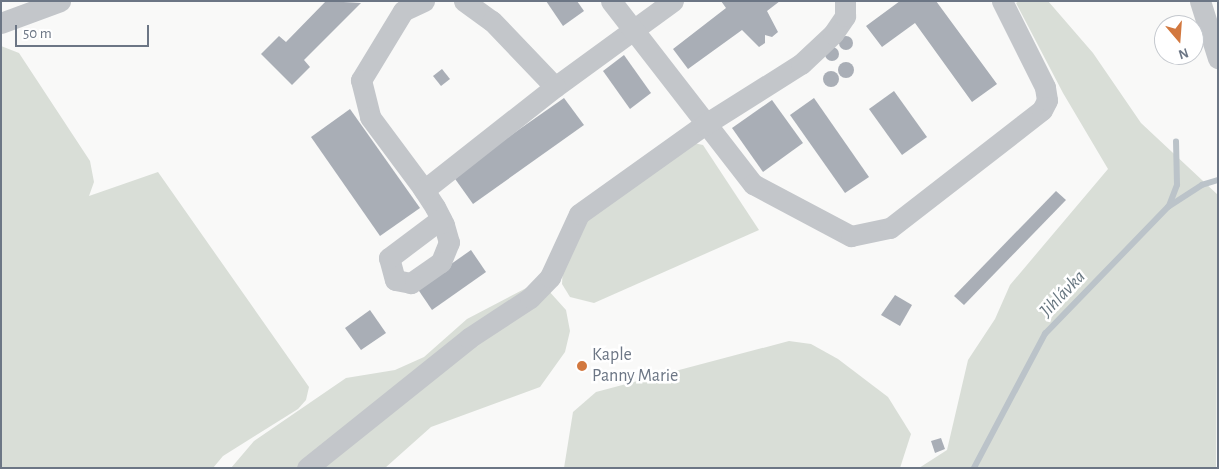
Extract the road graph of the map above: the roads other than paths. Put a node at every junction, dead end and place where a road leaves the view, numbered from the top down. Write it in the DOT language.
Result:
graph roads {
  1 [pos="60,1"];
  2 [pos="424,1"];
  3 [pos="464,1"];
  4 [pos="611,1"];
  5 [pos="673,1"];
  6 [pos="845,1"];
  7 [pos="1002,1"];
  8 [pos="1200,1"];
  9 [pos="397,6"];
  10 [pos="1,23"];
  11 [pos="632,30"];
  12 [pos="1218,58"];
  13 [pos="555,87"];
  14 [pos="704,125"];
  15 [pos="424,190"];
  16 [pos="441,219"];
  17 [pos="307,468"];
  1 -- 10 [label="street"];
  2 -- 9 [label="street"];
  3 -- 13 [label="street"];
  4 -- 11 [label="street"];
  5 -- 11 [label="street"];
  6 -- 14 [label="street"];
  7 -- 14 [label="street"];
  8 -- 12 [label="street"];
  9 -- 15 [label="street"];
  11 -- 13 [label="street"];
  11 -- 14 [label="street"];
  13 -- 15 [label="street"];
  14 -- 17 [label="street"];
  15 -- 16 [label="street"];
}
